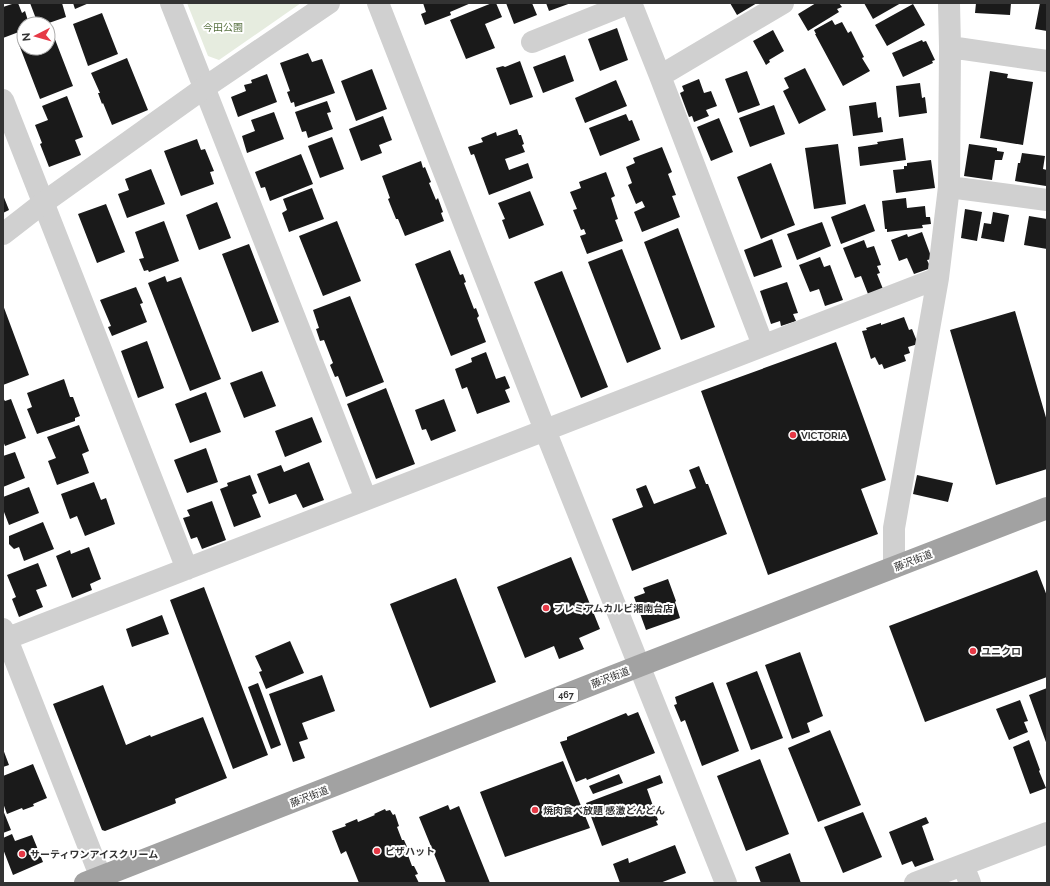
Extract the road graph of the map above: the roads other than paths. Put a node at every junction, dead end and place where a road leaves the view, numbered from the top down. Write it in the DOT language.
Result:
graph roads {
  1 [pos="171,3"];
  2 [pos="329,3"];
  3 [pos="378,3"];
  4 [pos="630,3"];
  5 [pos="783,3"];
  6 [pos="949,3"];
  7 [pos="532,42"];
  8 [pos="950,47"];
  9 [pos="1047,61"];
  10 [pos="660,76"];
  11 [pos="204,88"];
  12 [pos="3,100"];
  13 [pos="948,186"];
  14 [pos="1047,200"];
  15 [pos="43,203"];
  16 [pos="3,234"];
  17 [pos="938,278"];
  18 [pos="763,345"];
  19 [pos="545,430"];
  20 [pos="366,500"];
  21 [pos="1047,508"];
  22 [pos="894,567"];
  23 [pos="187,569"];
  24 [pos="4,636"];
  25 [pos="640,666"];
  26 [pos="1047,833"];
  27 [pos="966,874"];
  28 [pos="96,881"];
  29 [pos="726,883"];
  30 [pos="915,883"];
  1 -- 11 [label="street"];
  2 -- 11 [label="street"];
  3 -- 19 [label="street"];
  4 -- 7 [label="street"];
  4 -- 10 [label="street"];
  5 -- 10 [label="street"];
  6 -- 8 [label="street"];
  8 -- 9 [label="street"];
  8 -- 13 [label="street"];
  10 -- 18 [label="street"];
  11 -- 15 [label="street"];
  11 -- 20 [label="street"];
  12 -- 15 [label="street"];
  13 -- 14 [label="street"];
  13 -- 17 [label="street"];
  15 -- 16 [label="street"];
  15 -- 23 [label="street"];
  17 -- 18 [label="street"];
  17 -- 22 [label="street"];
  18 -- 19 [label="street"];
  19 -- 20 [label="street"];
  19 -- 25 [label="street"];
  20 -- 23 [label="street"];
  21 -- 22 [label="highway, 藤沢街道 / 467"];
  22 -- 25 [label="highway, 藤沢街道 / 467"];
  23 -- 24 [label="street"];
  24 -- 28 [label="street"];
  25 -- 28 [label="highway, 藤沢街道 / 467"];
  25 -- 29 [label="street"];
  26 -- 27 [label="street"];
  27 -- 30 [label="street"];
}
